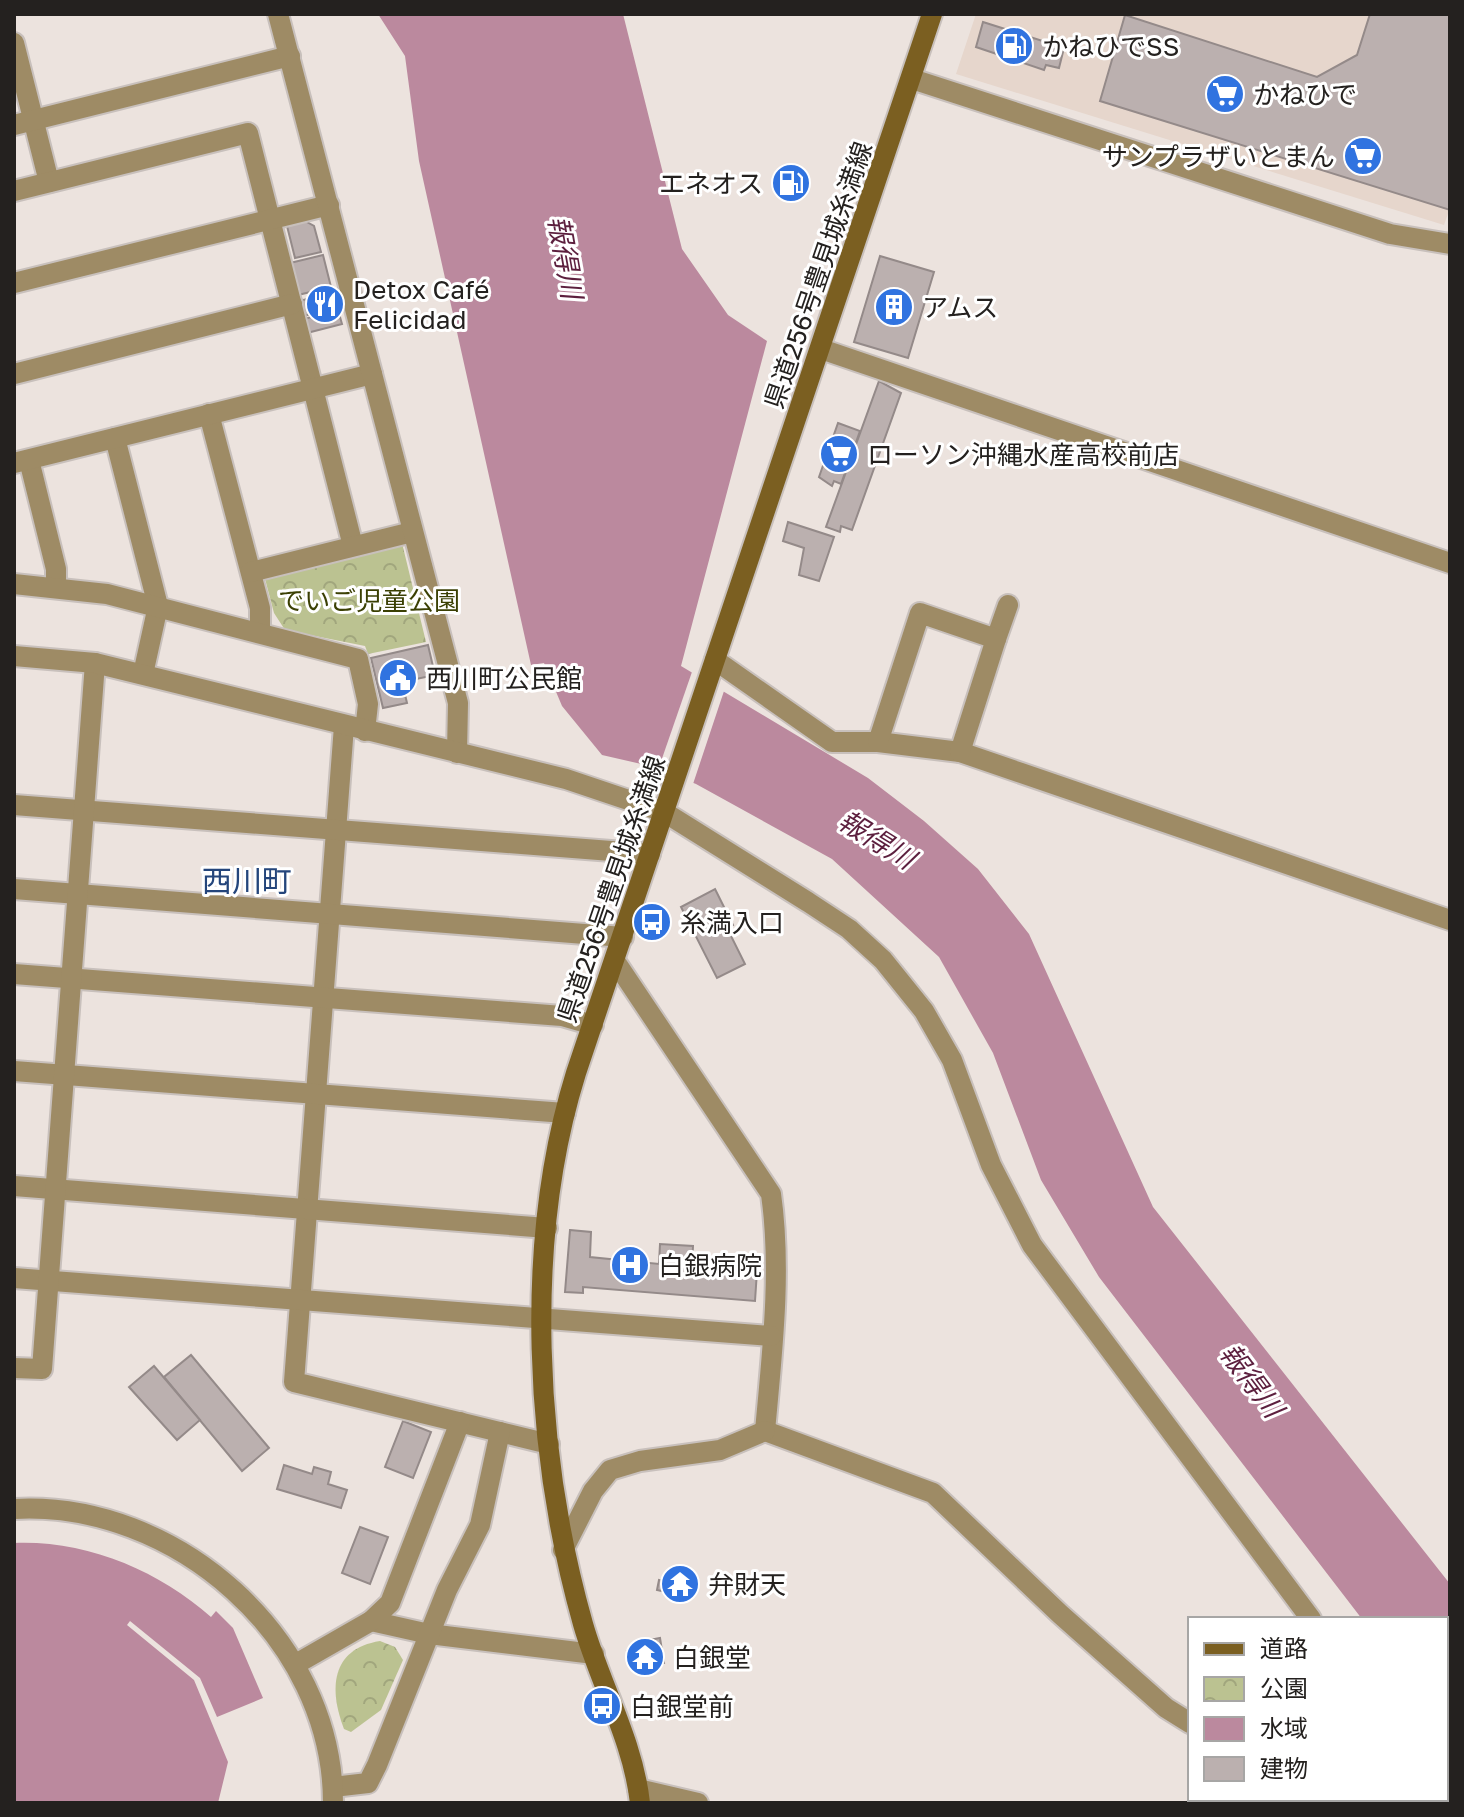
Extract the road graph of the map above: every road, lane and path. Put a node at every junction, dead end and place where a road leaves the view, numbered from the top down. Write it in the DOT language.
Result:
graph roads {
  1 [pos="278,14"];
  2 [pos="932,14"];
  3 [pos="14,43"];
  4 [pos="290,56"];
  5 [pos="912,79"];
  6 [pos="24,122"];
  7 [pos="49,182"];
  8 [pos="14,191"];
  9 [pos="329,205"];
  10 [pos="270,220"];
  11 [pos="1450,244"];
  12 [pos="14,283"];
  13 [pos="292,304"];
  14 [pos="821,349"];
  15 [pos="14,374"];
  16 [pos="372,374"];
  17 [pos="313,388"];
  18 [pos="209,414"];
  19 [pos="115,438"];
  20 [pos="21,462"];
  21 [pos="412,532"];
  22 [pos="353,546"];
  23 [pos="1450,563"];
  24 [pos="251,572"];
  25 [pos="14,584"];
  26 [pos="56,588"];
  27 [pos="1008,605"];
  28 [pos="158,606"];
  29 [pos="260,632"];
  30 [pos="996,639"];
  31 [pos="14,656"];
  32 [pos="95,663"];
  33 [pos="713,666"];
  34 [pos="143,674"];
  35 [pos="344,726"];
  36 [pos="365,731"];
  37 [pos="878,742"];
  38 [pos="960,752"];
  39 [pos="457,753"];
  40 [pos="14,805"];
  41 [pos="84,810"];
  42 [pos="664,812"];
  43 [pos="336,830"];
  44 [pos="650,854"];
  45 [pos="14,889"];
  46 [pos="78,894"];
  47 [pos="329,914"];
  48 [pos="1450,920"];
  49 [pos="623,937"];
  50 [pos="615,961"];
  51 [pos="14,974"];
  52 [pos="71,978"];
  53 [pos="323,999"];
  54 [pos="593,1025"];
  55 [pos="14,1071"];
  56 [pos="64,1075"];
  57 [pos="316,1094"];
  58 [pos="565,1113"];
  59 [pos="14,1186"];
  60 [pos="55,1190"];
  61 [pos="307,1209"];
  62 [pos="547,1228"];
  63 [pos="14,1278"];
  64 [pos="49,1281"];
  65 [pos="300,1301"];
  66 [pos="543,1320"];
  67 [pos="771,1336"];
  68 [pos="14,1368"];
  69 [pos="460,1422"];
  70 [pos="765,1431"];
  71 [pos="500,1432"];
  72 [pos="549,1444"];
  73 [pos="14,1509"];
  74 [pos="563,1550"];
  75 [pos="1310,1617"];
  76 [pos="371,1621"];
  77 [pos="429,1634"];
  78 [pos="594,1654"];
  79 [pos="296,1664"];
  80 [pos="1188,1722"];
  81 [pos="333,1795"];
  82 [pos="639,1796"];
  83 [pos="698,1803"];
  1 -- 4 [label="street"];
  2 -- 5 [label="main road, 県道256号豊見城糸満線"];
  3 -- 6 [label="street"];
  4 -- 6 [label="street"];
  4 -- 9 [label="street"];
  5 -- 11 [label="street"];
  5 -- 14 [label="main road, 県道256号豊見城糸満線"];
  6 -- 7 [label="street"];
  7 -- 8 [label="street"];
  7 -- 10 [label="street"];
  9 -- 10 [label="street"];
  9 -- 16 [label="street"];
  10 -- 12 [label="street"];
  10 -- 13 [label="street"];
  13 -- 15 [label="street"];
  13 -- 17 [label="street"];
  14 -- 23 [label="street"];
  14 -- 33 [label="main road, 県道256号豊見城糸満線"];
  16 -- 17 [label="street"];
  16 -- 21 [label="street"];
  17 -- 18 [label="street"];
  17 -- 22 [label="street"];
  18 -- 19 [label="street"];
  18 -- 24 [label="street"];
  19 -- 20 [label="street"];
  19 -- 28 [label="street"];
  20 -- 26 [label="street"];
  21 -- 22 [label="street"];
  21 -- 39 [label="street"];
  22 -- 24 [label="street"];
  24 -- 29 [label="street"];
  25 -- 26 [label="street"];
  26 -- 28 [label="street"];
  27 -- 30 [label="street"];
  28 -- 29 [label="street"];
  28 -- 34 [label="street"];
  29 -- 36 [label="street"];
  30 -- 37 [label="street"];
  30 -- 38 [label="street"];
  31 -- 32 [label="street"];
  32 -- 34 [label="street"];
  32 -- 41 [label="street"];
  33 -- 37 [label="street"];
  33 -- 42 [label="main road, 県道256号豊見城糸満線"];
  34 -- 35 [label="street"];
  35 -- 36 [label="street"];
  35 -- 43 [label="street"];
  36 -- 39 [label="street"];
  37 -- 38 [label="street"];
  38 -- 48 [label="street"];
  39 -- 42 [label="street"];
  40 -- 41 [label="street"];
  41 -- 43 [label="street"];
  41 -- 46 [label="street"];
  42 -- 44 [label="main road, 県道256号豊見城糸満線"];
  42 -- 75 [label="street"];
  43 -- 44 [label="street"];
  43 -- 47 [label="street"];
  44 -- 49 [label="main road, 県道256号豊見城糸満線"];
  45 -- 46 [label="street"];
  46 -- 47 [label="street"];
  46 -- 52 [label="street"];
  47 -- 49 [label="street"];
  47 -- 53 [label="street"];
  49 -- 50 [label="main road, 県道256号豊見城糸満線"];
  50 -- 54 [label="main road, 県道256号豊見城糸満線"];
  50 -- 67 [label="street"];
  51 -- 52 [label="street"];
  52 -- 53 [label="street"];
  52 -- 56 [label="street"];
  53 -- 54 [label="street"];
  53 -- 57 [label="street"];
  54 -- 58 [label="main road, 県道256号豊見城糸満線"];
  55 -- 56 [label="street"];
  56 -- 57 [label="street"];
  56 -- 60 [label="street"];
  57 -- 58 [label="street"];
  57 -- 61 [label="street"];
  58 -- 62 [label="main road, 県道256号豊見城糸満線"];
  59 -- 60 [label="street"];
  60 -- 61 [label="street"];
  60 -- 64 [label="street"];
  61 -- 62 [label="street"];
  61 -- 65 [label="street"];
  62 -- 66 [label="main road, 県道256号豊見城糸満線"];
  63 -- 64 [label="street"];
  64 -- 65 [label="street"];
  64 -- 68 [label="street"];
  65 -- 66 [label="street"];
  65 -- 69 [label="street"];
  66 -- 67 [label="street"];
  66 -- 72 [label="main road, 県道256号豊見城糸満線"];
  67 -- 70 [label="street"];
  69 -- 71 [label="street"];
  69 -- 76 [label="street"];
  70 -- 74 [label="street"];
  70 -- 80 [label="street"];
  71 -- 72 [label="street"];
  71 -- 77 [label="street"];
  72 -- 74 [label="main road, 県道256号豊見城糸満線"];
  73 -- 79 [label="street"];
  74 -- 78 [label="main road, 県道256号豊見城糸満線"];
  76 -- 77 [label="street"];
  76 -- 79 [label="street"];
  77 -- 78 [label="street"];
  77 -- 81 [label="street"];
  78 -- 82 [label="main road, 県道256号豊見城糸満線"];
  79 -- 81 [label="street"];
  82 -- 83 [label="street"];
}
